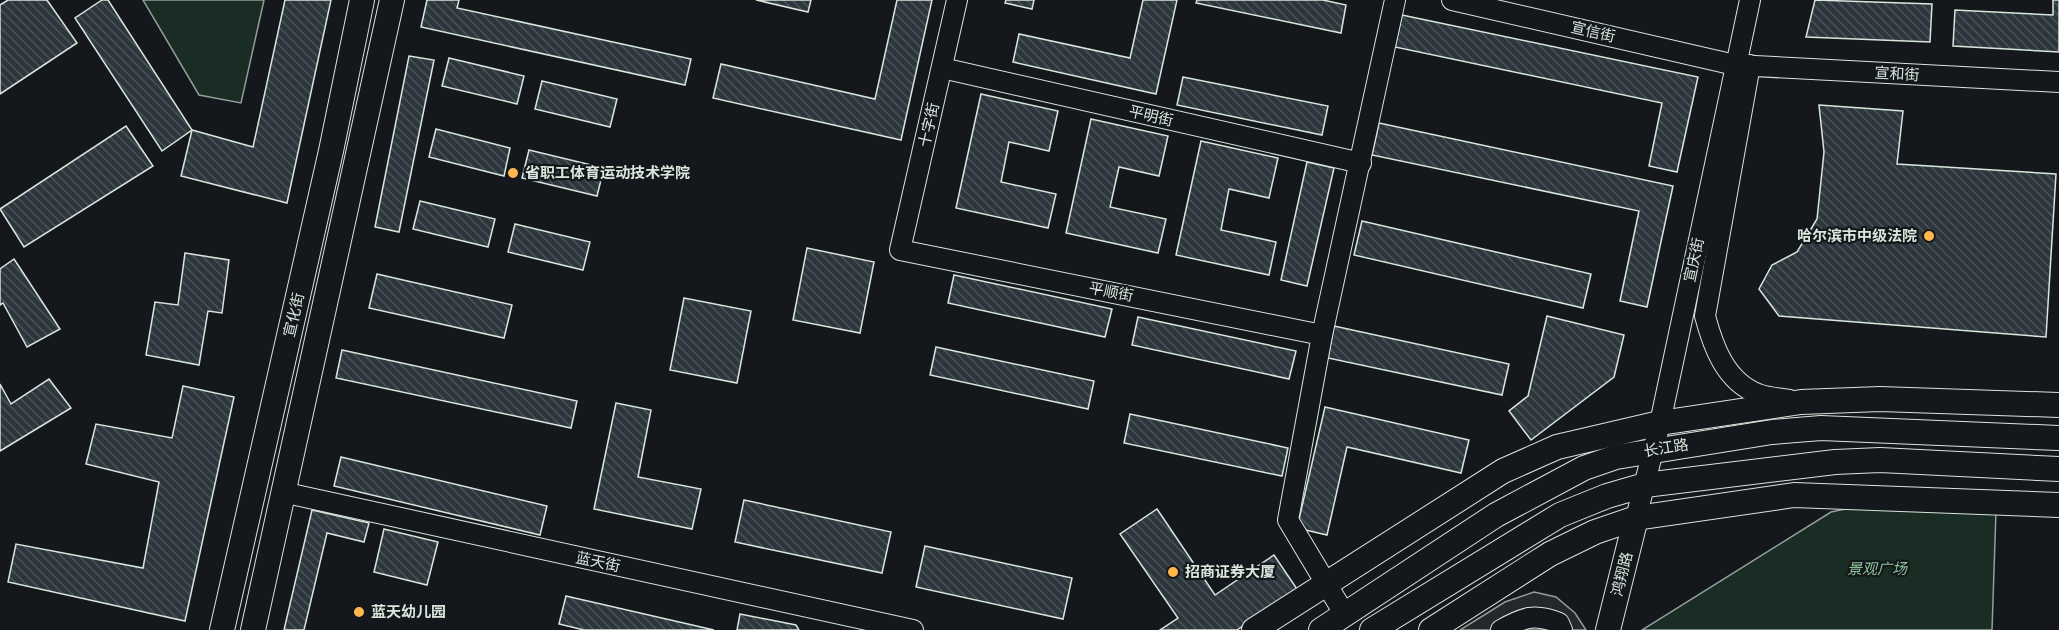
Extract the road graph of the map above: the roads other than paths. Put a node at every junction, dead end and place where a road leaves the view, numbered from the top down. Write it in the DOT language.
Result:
graph roads {
  1 [pos="362,0"];
  2 [pos="392,0"];
  3 [pos="957,0"];
  4 [pos="1395,0"];
  5 [pos="1452,0"];
  6 [pos="1750,0"];
  7 [pos="1742,65"];
  8 [pos="942,68"];
  9 [pos="2059,82"];
  10 [pos="1361,163"];
  11 [pos="900,250"];
  12 [pos="1323,335"];
  13 [pos="1801,402"];
  14 [pos="2059,405"];
  15 [pos="1660,423"];
  16 [pos="2059,438"];
  17 [pos="1653,449"];
  18 [pos="2059,469"];
  19 [pos="1645,485"];
  20 [pos="282,492"];
  21 [pos="2059,506"];
  22 [pos="1636,519"];
  23 [pos="1327,584"];
  24 [pos="820,610"];
  25 [pos="1345,615"];
  26 [pos="222,630"];
  27 [pos="253,630"];
  28 [pos="833,630"];
  29 [pos="913,630"];
  30 [pos="1254,630"];
  31 [pos="1321,630"];
  32 [pos="1372,630"];
  33 [pos="1431,630"];
  34 [pos="1501,630"];
  35 [pos="1562,630"];
  36 [pos="1608,630"];
  1 -- 26 [label="main road, 宣化街"];
  2 -- 20 [label="main road, 宣化街"];
  3 -- 8 [label="street, 十字街"];
  4 -- 10 [label="street"];
  5 -- 7 [label="street, 宣信街"];
  6 -- 7 [label="street, 宣庆街"];
  7 -- 9 [label="street, 宣和街"];
  7 -- 13 [label="street"];
  7 -- 15 [label="street, 宣庆街"];
  8 -- 10 [label="street, 平明街"];
  8 -- 11 [label="street, 十字街"];
  10 -- 12 [label="street"];
  11 -- 12 [label="street, 平顺街"];
  12 -- 23 [label="street"];
  13 -- 14 [label="main road"];
  13 -- 15 [label="main road"];
  15 -- 17 [label="street, 宣庆街"];
  15 -- 23 [label="main road"];
  16 -- 17 [label="main road, 长江路"];
  17 -- 19 [label="street, 宣庆街"];
  17 -- 25 [label="main road, 长江路"];
  18 -- 19 [label="main road"];
  19 -- 22 [label="street, 宣庆街"];
  19 -- 32 [label="main road"];
  20 -- 24 [label="street, 蓝天街"];
  20 -- 27 [label="main road, 宣化街"];
  21 -- 22 [label="main road"];
  22 -- 33 [label="main road"];
  22 -- 36 [label="main road, 鸿翔路"];
  23 -- 25 [label="street"];
  23 -- 30 [label="main road"];
  24 -- 28 [label="street"];
  24 -- 29 [label="street, 蓝天街"];
  25 -- 31 [label="main road, 长江路"];
  34 -- 35 [label="street"];
}
